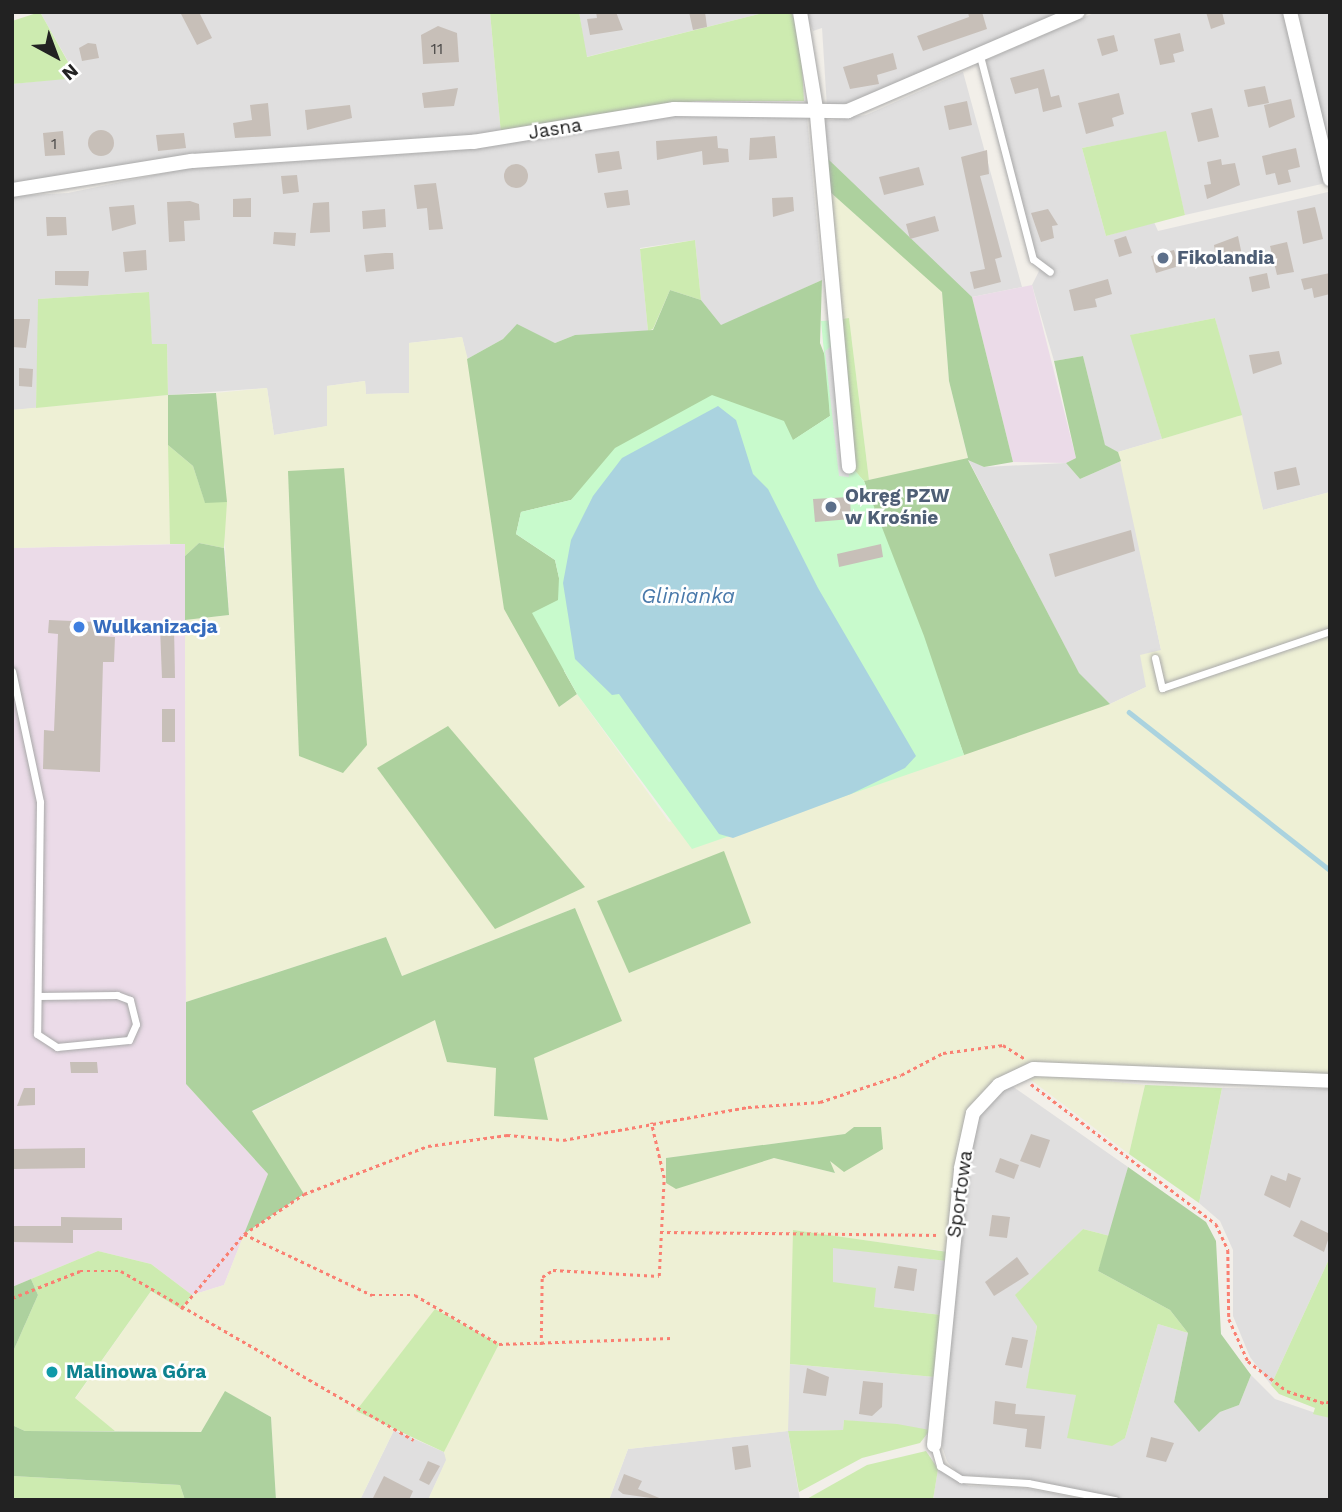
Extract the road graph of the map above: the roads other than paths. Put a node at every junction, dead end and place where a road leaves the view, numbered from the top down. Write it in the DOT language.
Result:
graph roads {
  1 [pos="800,12"];
  2 [pos="1078,12"];
  3 [pos="1290,12"];
  4 [pos="980,56"];
  5 [pos="817,115"];
  6 [pos="1330,179"];
  7 [pos="12,190"];
  8 [pos="1050,272"];
  9 [pos="849,467"];
  10 [pos="1330,631"];
  11 [pos="1155,658"];
  12 [pos="12,671"];
  13 [pos="38,996"];
  14 [pos="1330,1081"];
  15 [pos="934,1445"];
  16 [pos="1115,1500"];
  1 -- 5 [label="street"];
  2 -- 4 [label="street, Jasna"];
  3 -- 6 [label="street"];
  4 -- 5 [label="street, Jasna"];
  4 -- 8 [label="lane"];
  5 -- 7 [label="street, Jasna"];
  5 -- 9 [label="street"];
  10 -- 11 [label="lane"];
  12 -- 13 [label="lane"];
  13 -- 13 [label="lane"];
  14 -- 15 [label="street, Sportowa"];
  15 -- 16 [label="lane, Sportowa"];
}
